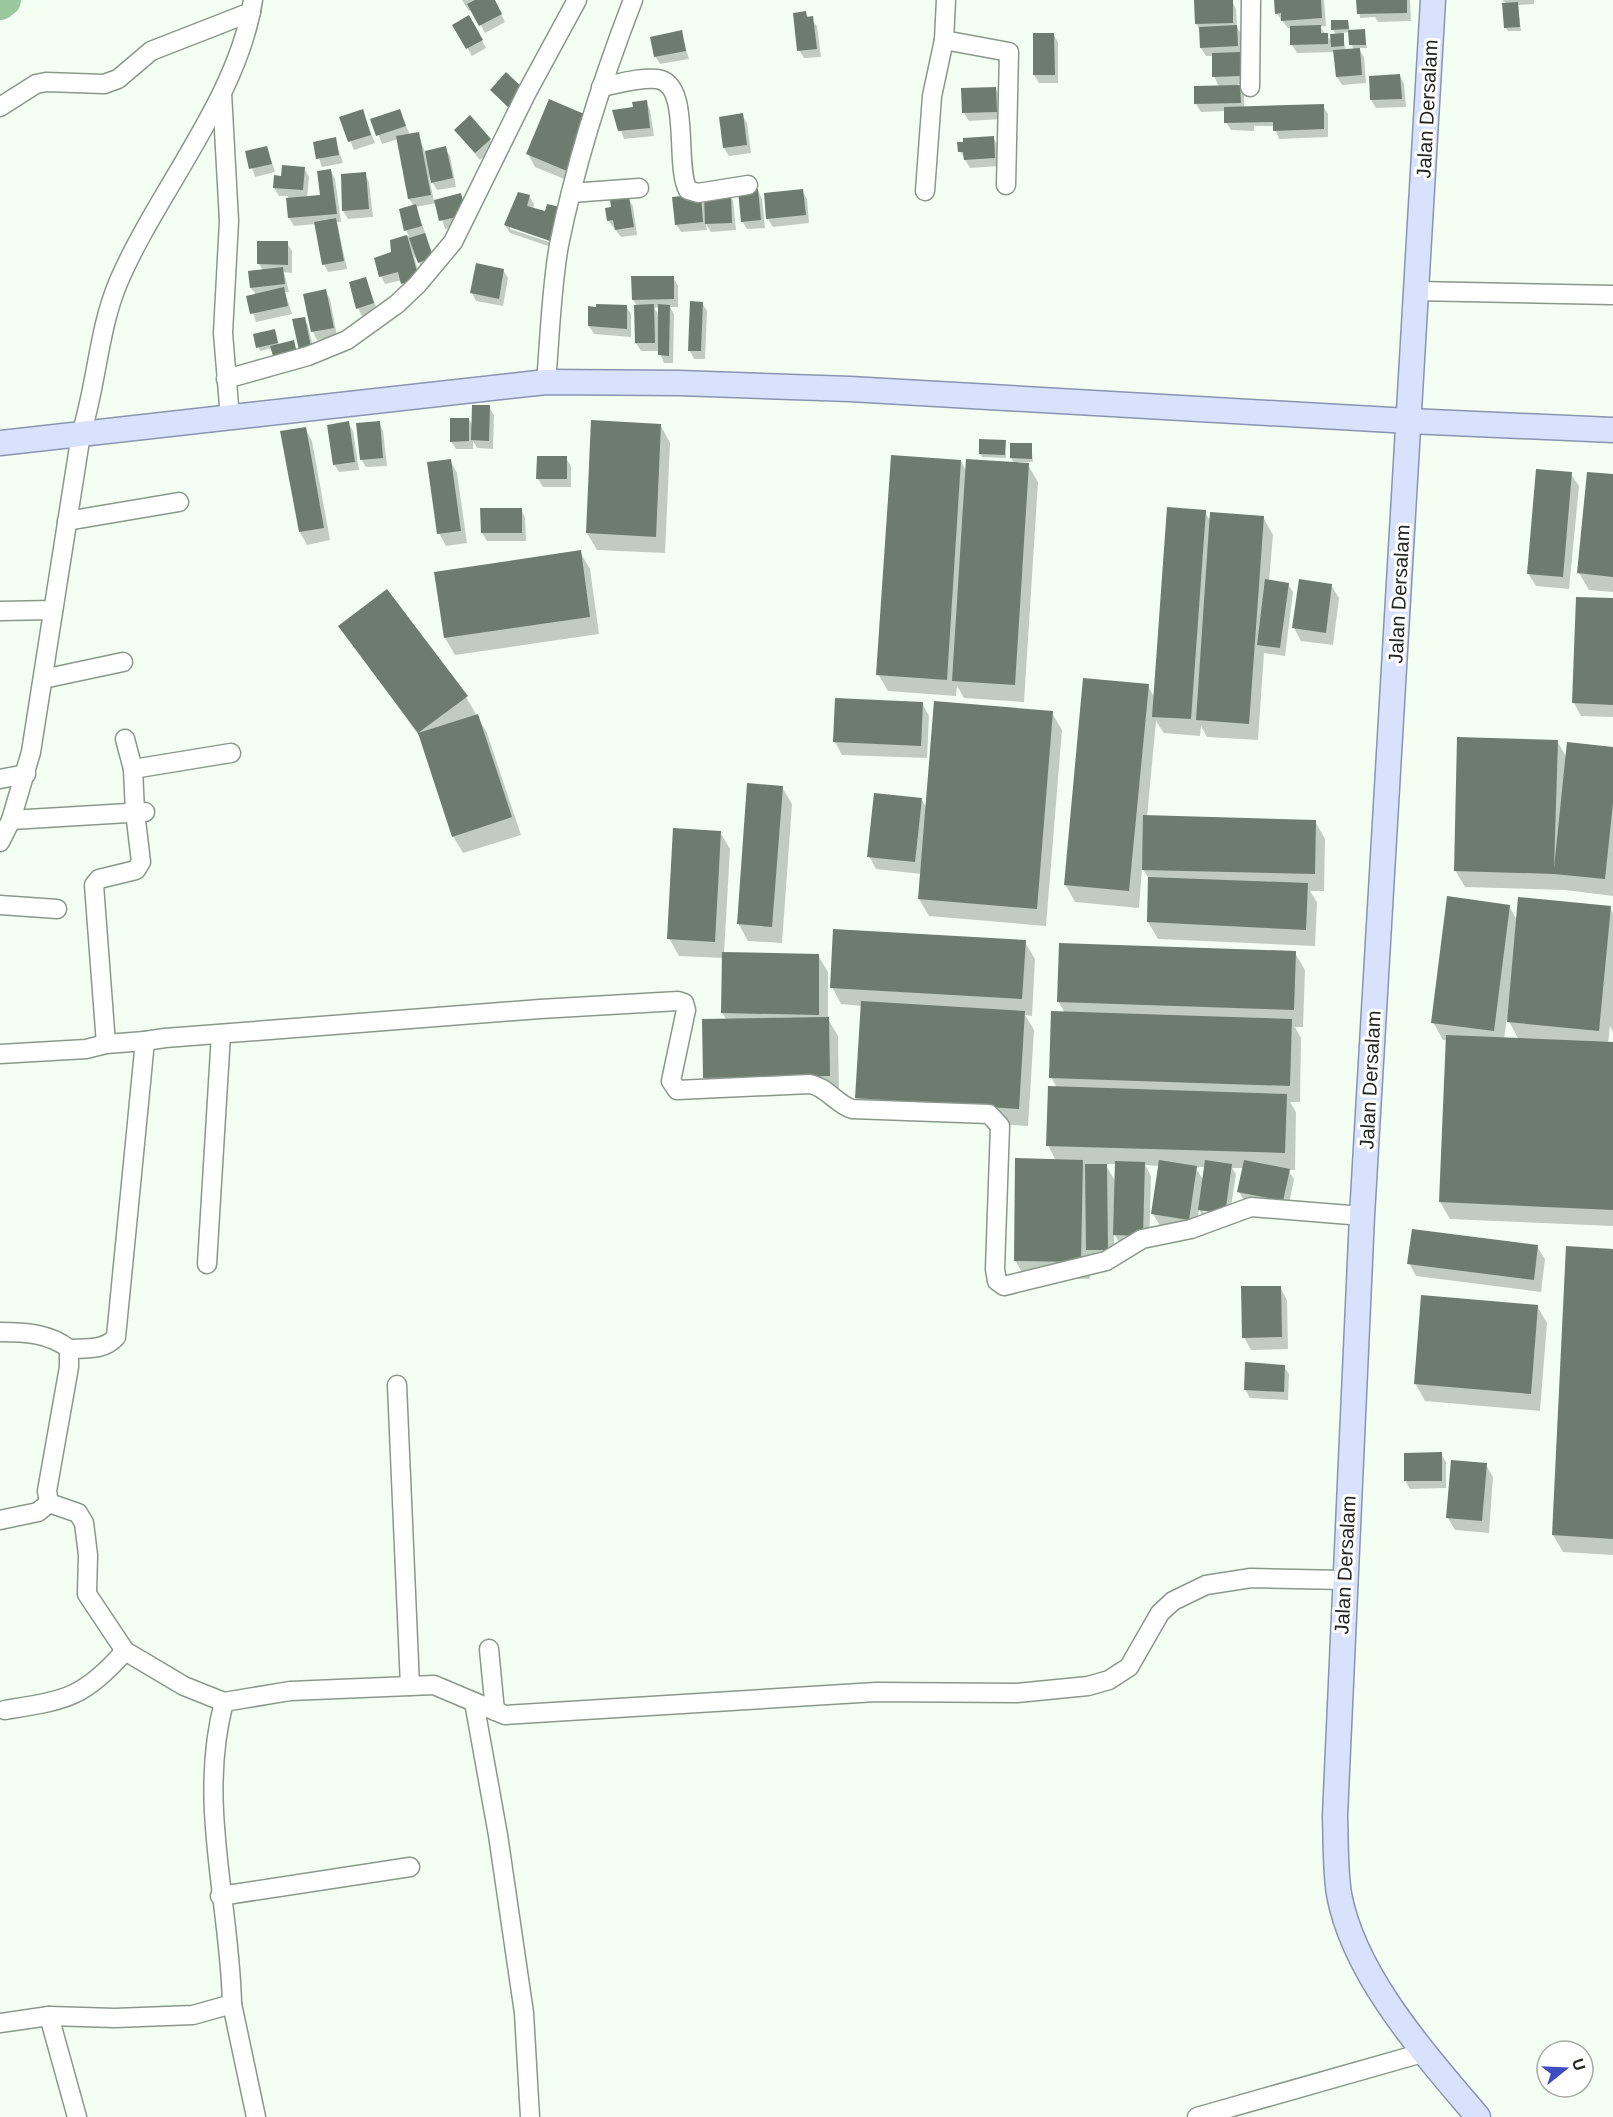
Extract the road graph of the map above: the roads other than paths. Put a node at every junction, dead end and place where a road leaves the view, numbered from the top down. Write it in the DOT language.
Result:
graph roads {
  1 [pos="577,0"];
  2 [pos="633,0"];
  3 [pos="945,0"];
  4 [pos="1251,0"];
  5 [pos="1432,0"];
  6 [pos="252,6"];
  7 [pos="944,40"];
  8 [pos="601,87"];
  9 [pos="1250,87"];
  10 [pos="222,91"];
  11 [pos="0,107"];
  12 [pos="748,185"];
  13 [pos="1006,185"];
  14 [pos="639,188"];
  15 [pos="925,191"];
  16 [pos="571,193"];
  17 [pos="1416,291"];
  18 [pos="1612,295"];
  19 [pos="226,379"];
  20 [pos="546,382"];
  21 [pos="230,418"];
  22 [pos="1409,421"];
  23 [pos="1613,430"];
  24 [pos="81,434"];
  25 [pos="0,443"];
  26 [pos="179,502"];
  27 [pos="67,521"];
  28 [pos="53,610"];
  29 [pos="0,611"];
  30 [pos="123,662"];
  31 [pos="43,679"];
  32 [pos="125,739"];
  33 [pos="231,753"];
  34 [pos="133,769"];
  35 [pos="26,774"];
  36 [pos="0,778"];
  37 [pos="140,812"];
  38 [pos="11,820"];
  39 [pos="0,842"];
  40 [pos="0,905"];
  41 [pos="57,909"];
  42 [pos="221,1034"];
  43 [pos="145,1041"];
  44 [pos="106,1044"];
  45 [pos="0,1054"];
  46 [pos="1362,1216"];
  47 [pos="207,1264"];
  48 [pos="0,1332"];
  49 [pos="69,1349"];
  50 [pos="397,1385"];
  51 [pos="49,1503"];
  52 [pos="0,1520"];
  53 [pos="1345,1580"];
  54 [pos="489,1649"];
  55 [pos="126,1651"];
  56 [pos="410,1686"];
  57 [pos="224,1702"];
  58 [pos="474,1702"];
  59 [pos="5,1710"];
  60 [pos="495,1711"];
  61 [pos="410,1867"];
  62 [pos="220,1896"];
  63 [pos="232,2004"];
  64 [pos="49,2016"];
  65 [pos="0,2023"];
  66 [pos="1426,2052"];
  67 [pos="77,2117"];
  68 [pos="256,2117"];
  69 [pos="530,2117"];
  70 [pos="1197,2117"];
  71 [pos="1478,2117"];
  1 -- 19 [label="street"];
  2 -- 8 [label="street"];
  3 -- 7 [label="street"];
  4 -- 9 [label="street"];
  5 -- 17 [label="main road, Jalan Dersalam"];
  6 -- 10 [label="street"];
  6 -- 11 [label="street"];
  7 -- 13 [label="street"];
  7 -- 15 [label="street"];
  8 -- 12 [label="street"];
  8 -- 16 [label="street"];
  10 -- 19 [label="street"];
  10 -- 24 [label="street"];
  14 -- 16 [label="street"];
  16 -- 20 [label="street"];
  17 -- 18 [label="street"];
  17 -- 22 [label="main road, Jalan Dersalam"];
  19 -- 21 [label="street"];
  20 -- 21 [label="main road"];
  20 -- 22 [label="main road"];
  21 -- 24 [label="main road"];
  22 -- 23 [label="main road"];
  22 -- 46 [label="main road, Jalan Dersalam"];
  24 -- 25 [label="main road"];
  24 -- 27 [label="street"];
  26 -- 27 [label="street"];
  27 -- 28 [label="street"];
  28 -- 29 [label="street"];
  28 -- 31 [label="street"];
  30 -- 31 [label="street"];
  31 -- 35 [label="street"];
  32 -- 34 [label="street"];
  33 -- 34 [label="street"];
  34 -- 37 [label="street"];
  35 -- 36 [label="street"];
  35 -- 38 [label="street"];
  37 -- 38 [label="street"];
  37 -- 44 [label="street"];
  38 -- 39 [label="street"];
  40 -- 41 [label="street"];
  42 -- 43 [label="street"];
  42 -- 46 [label="street"];
  42 -- 47 [label="street"];
  43 -- 44 [label="street"];
  43 -- 49 [label="street"];
  44 -- 45 [label="street"];
  46 -- 53 [label="main road, Jalan Dersalam"];
  48 -- 49 [label="street"];
  49 -- 51 [label="street"];
  50 -- 56 [label="street"];
  51 -- 52 [label="street"];
  51 -- 55 [label="street"];
  53 -- 60 [label="street"];
  53 -- 66 [label="main road, Jalan Dersalam"];
  54 -- 60 [label="street"];
  55 -- 57 [label="street"];
  55 -- 59 [label="street"];
  56 -- 57 [label="street"];
  56 -- 58 [label="street"];
  57 -- 62 [label="street"];
  58 -- 60 [label="street"];
  58 -- 69 [label="street"];
  61 -- 62 [label="street"];
  62 -- 63 [label="street"];
  63 -- 64 [label="street"];
  63 -- 68 [label="street"];
  64 -- 65 [label="street"];
  64 -- 67 [label="street"];
  66 -- 70 [label="street"];
  66 -- 71 [label="main road, Jalan Dersalam"];
}
